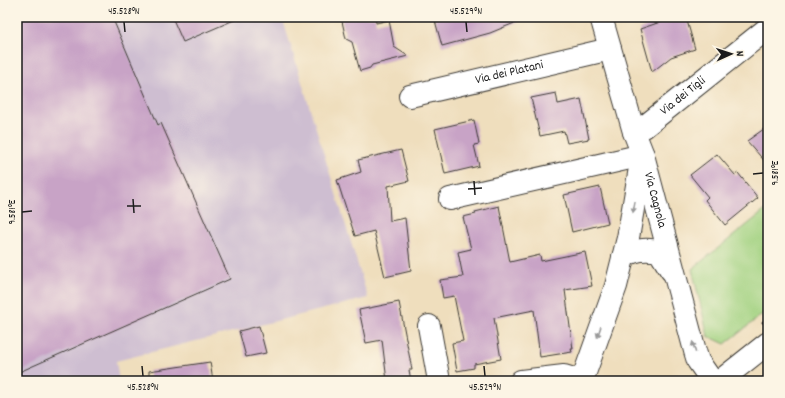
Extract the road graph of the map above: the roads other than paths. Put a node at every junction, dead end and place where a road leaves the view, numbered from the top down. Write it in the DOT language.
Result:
graph roads {
  1 [pos="601,17"];
  2 [pos="768,28"];
  3 [pos="610,48"];
  4 [pos="410,96"];
  5 [pos="634,132"];
  6 [pos="642,155"];
  7 [pos="450,199"];
  8 [pos="623,257"];
  9 [pos="674,276"];
  10 [pos="429,326"];
  11 [pos="768,343"];
  12 [pos="439,381"];
  13 [pos="521,381"];
  14 [pos="581,381"];
  15 [pos="712,381"];
  16 [pos="720,381"];
  1 -- 3 [label="street, Via Cagnola"];
  2 -- 5 [label="street, Via dei Tigli"];
  3 -- 4 [label="street, Via dei Platani"];
  3 -- 5 [label="street, Via Cagnola"];
  5 -- 6 [label="street, Via Cagnola"];
  6 -- 7 [label="street"];
  6 -- 8 [label="street, one-way"];
  6 -- 9 [label="street, Via Cagnola"];
  8 -- 9 [label="street"];
  8 -- 14 [label="street, one-way"];
  15 -- 9 [label="street, Via Cagnola, one-way"];
  10 -- 12 [label="street"];
  11 -- 16 [label="street"];
  13 -- 14 [label="street"];
}
